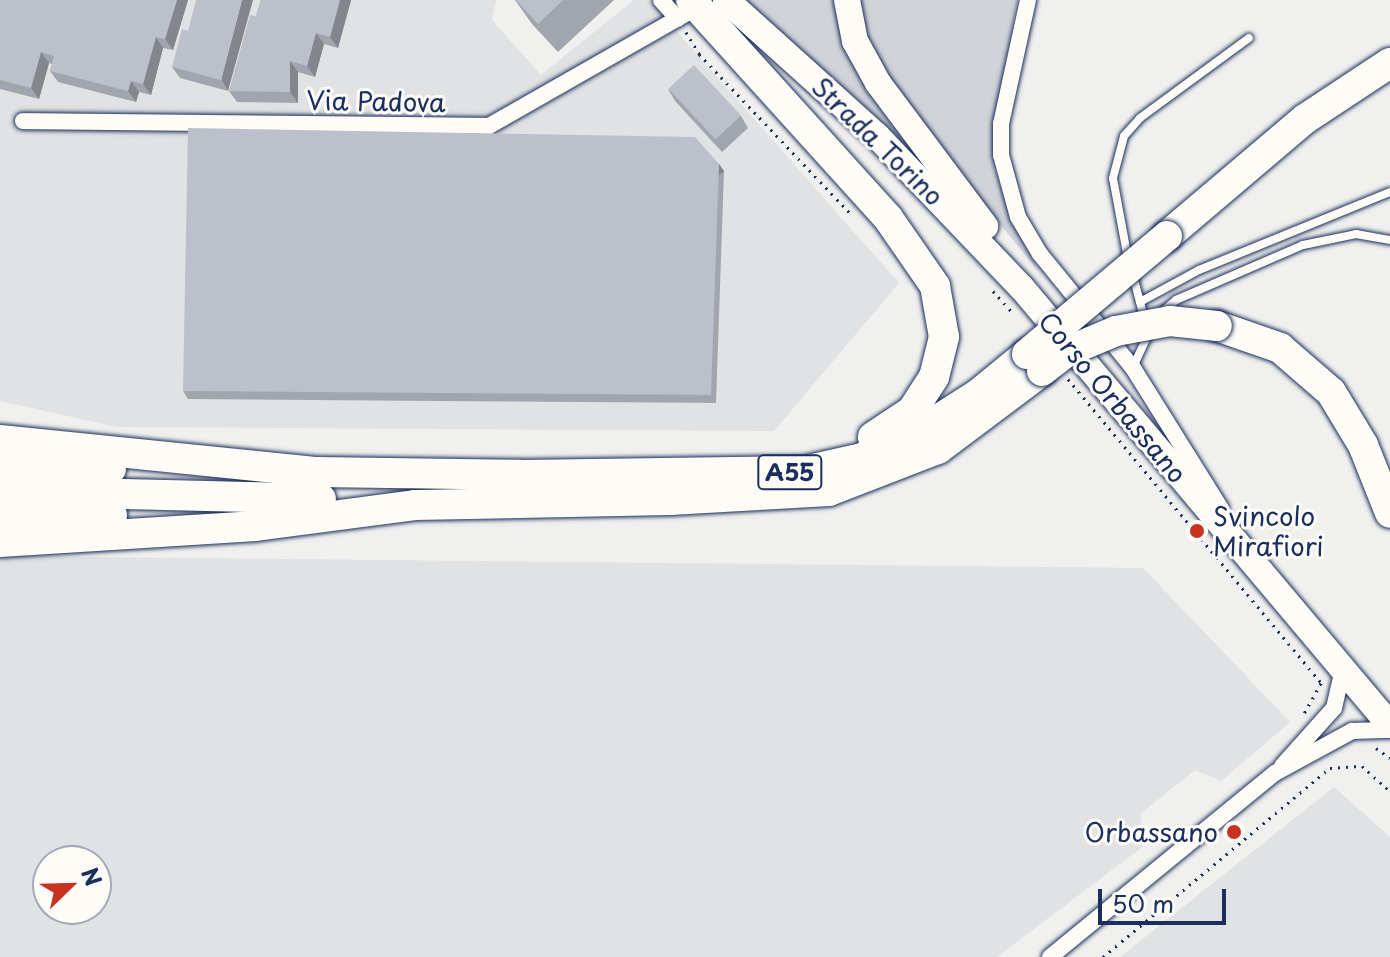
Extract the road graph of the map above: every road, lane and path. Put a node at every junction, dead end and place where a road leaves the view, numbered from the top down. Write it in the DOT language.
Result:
graph roads {
  1 [pos="661,0"];
  2 [pos="726,0"];
  3 [pos="847,0"];
  4 [pos="1028,0"];
  5 [pos="694,7"];
  6 [pos="1249,38"];
  7 [pos="1390,63"];
  8 [pos="23,121"];
  9 [pos="1390,192"];
  10 [pos="858,212"];
  11 [pos="1390,240"];
  12 [pos="988,286"];
  13 [pos="1022,288"];
  14 [pos="1140,302"];
  15 [pos="1018,319"];
  16 [pos="1149,333"];
  17 [pos="1045,368"];
  18 [pos="1133,368"];
  19 [pos="0,440"];
  20 [pos="0,466"];
  21 [pos="317,472"];
  22 [pos="521,475"];
  23 [pos="0,491"];
  24 [pos="415,505"];
  25 [pos="1390,513"];
  26 [pos="0,515"];
  27 [pos="290,519"];
  28 [pos="0,542"];
  29 [pos="1262,575"];
  30 [pos="1343,670"];
  31 [pos="1390,727"];
  32 [pos="1297,728"];
  33 [pos="1275,773"];
  34 [pos="1390,791"];
  35 [pos="1050,957"];
  36 [pos="1103,957"];
  1 -- 5 [label="street"];
  2 -- 13 [label="main road, Strada Torino"];
  3 -- 13 [label="main road"];
  4 -- 18 [label="street"];
  5 -- 8 [label="street, Via Padova"];
  5 -- 10 [label="path"];
  5 -- 22 [label="highway"];
  6 -- 14 [label="lane"];
  7 -- 17 [label="highway, bridge"];
  9 -- 14 [label="lane"];
  11 -- 16 [label="lane"];
  12 -- 15 [label="path"];
  13 -- 29 [label="main road, Corso Orbassano"];
  14 -- 16 [label="lane"];
  16 -- 18 [label="lane"];
  17 -- 22 [label="highway, A55"];
  17 -- 24 [label="highway, A55"];
  17 -- 25 [label="highway, bridge"];
  17 -- 32 [label="path"];
  18 -- 29 [label="street"];
  19 -- 21 [label="highway"];
  20 -- 21 [label="highway, A55"];
  21 -- 22 [label="highway, A55"];
  23 -- 24 [label="highway, A55"];
  24 -- 27 [label="highway"];
  26 -- 27 [label="highway"];
  27 -- 28 [label="highway"];
  29 -- 30 [label="main road, Corso Orbassano"];
  30 -- 31 [label="main road, Corso Orbassano"];
  30 -- 33 [label="street"];
  31 -- 33 [label="street"];
  33 -- 35 [label="street"];
  34 -- 36 [label="path"];
}
